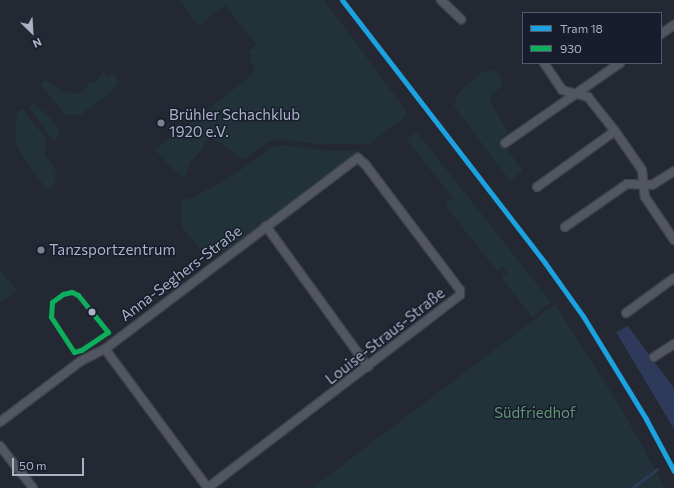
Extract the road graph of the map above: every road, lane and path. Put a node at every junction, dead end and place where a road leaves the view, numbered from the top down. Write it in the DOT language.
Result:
graph roads {
  1 [pos="441,0"];
  2 [pos="461,19"];
  3 [pos="674,25"];
  4 [pos="662,33"];
  5 [pos="545,64"];
  6 [pos="618,64"];
  7 [pos="575,95"];
  8 [pos="615,131"];
  9 [pos="505,143"];
  10 [pos="358,158"];
  11 [pos="674,171"];
  12 [pos="643,185"];
  13 [pos="537,187"];
  14 [pos="266,226"];
  15 [pos="565,227"];
  16 [pos="674,240"];
  17 [pos="674,278"];
  18 [pos="626,313"];
  19 [pos="674,344"];
  20 [pos="105,349"];
  21 [pos="654,358"];
  22 [pos="368,367"];
  23 [pos="0,422"];
  24 [pos="0,446"];
  25 [pos="33,488"];
  26 [pos="208,488"];
  1 -- 2 [label="street"];
  3 -- 4 [label="street"];
  5 -- 7 [label="street"];
  6 -- 7 [label="street"];
  7 -- 8 [label="street"];
  7 -- 9 [label="street"];
  8 -- 12 [label="street"];
  8 -- 13 [label="street"];
  10 -- 14 [label="street, Anna-Seghers-Straße"];
  10 -- 22 [label="street, Louise-Straus-Straße"];
  11 -- 12 [label="street"];
  12 -- 15 [label="street"];
  12 -- 16 [label="street"];
  14 -- 20 [label="street, Anna-Seghers-Straße"];
  14 -- 22 [label="street"];
  17 -- 18 [label="street"];
  19 -- 21 [label="street"];
  20 -- 23 [label="street, Anna-Seghers-Straße"];
  20 -- 26 [label="street"];
  22 -- 26 [label="street, Louise-Straus-Straße"];
  24 -- 25 [label="street"];
}
